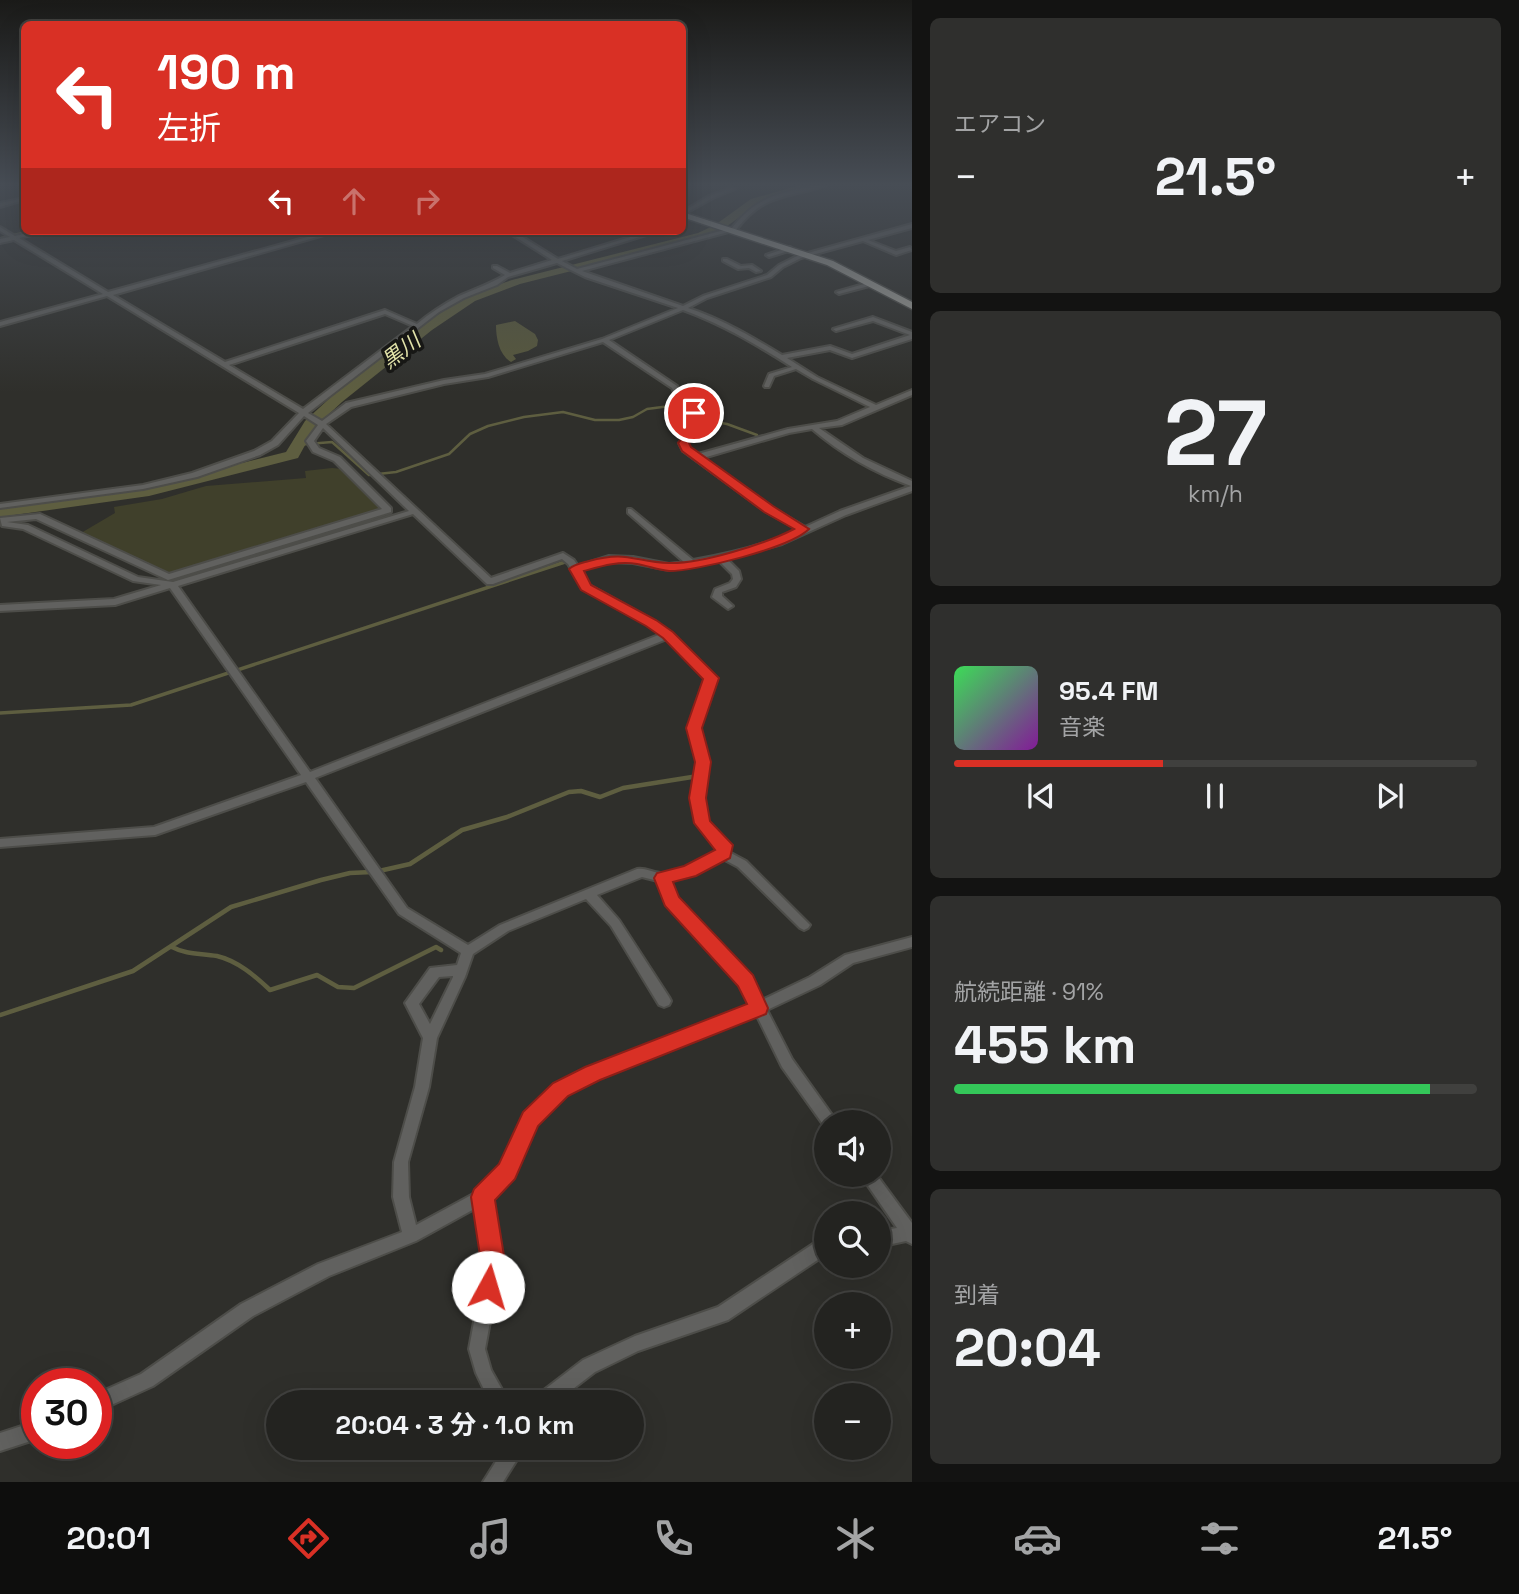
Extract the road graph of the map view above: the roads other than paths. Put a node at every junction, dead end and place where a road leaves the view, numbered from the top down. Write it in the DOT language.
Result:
graph roads {
  1 [pos="41,254"];
  2 [pos="252,254"];
  3 [pos="545,254"];
  4 [pos="581,254"];
  5 [pos="636,254"];
  6 [pos="772,254"];
  7 [pos="769,255"];
  8 [pos="808,255"];
  9 [pos="725,260"];
  10 [pos="556,261"];
  11 [pos="496,269"];
  12 [pos="575,271"];
  13 [pos="758,271"];
  14 [pos="510,275"];
  15 [pos="871,284"];
  16 [pos="839,292"];
  17 [pos="105,295"];
  18 [pos="912,306"];
  19 [pos="684,308"];
  20 [pos="0,324"];
  21 [pos="417,326"];
  22 [pos="836,329"];
  23 [pos="912,336"];
  24 [pos="604,340"];
  25 [pos="782,357"];
  26 [pos="223,365"];
  27 [pos="797,366"];
  28 [pos="767,386"];
  29 [pos="912,392"];
  30 [pos="875,407"];
  31 [pos="303,413"];
  32 [pos="322,424"];
  33 [pos="813,427"];
  34 [pos="698,457"];
  35 [pos="912,486"];
  36 [pos="0,506"];
  37 [pos="413,512"];
  38 [pos="631,512"];
  39 [pos="0,523"];
  40 [pos="803,529"];
  41 [pos="721,558"];
  42 [pos="691,564"];
  43 [pos="576,569"];
  44 [pos="172,584"];
  45 [pos="728,606"];
  46 [pos="0,608"];
  47 [pos="668,635"];
  48 [pos="308,776"];
  49 [pos="0,843"];
  50 [pos="723,854"];
  51 [pos="663,878"];
  52 [pos="588,894"];
  53 [pos="804,925"];
  54 [pos="912,942"];
  55 [pos="468,951"];
  56 [pos="461,970"];
  57 [pos="664,1001"];
  58 [pos="758,1008"];
  59 [pos="430,1038"];
  60 [pos="821,1110"];
  61 [pos="876,1187"];
  62 [pos="482,1197"];
  63 [pos="911,1235"];
  64 [pos="411,1236"];
  65 [pos="891,1237"];
  66 [pos="814,1254"];
  67 [pos="493,1390"];
  68 [pos="558,1390"];
  69 [pos="112,1396"];
  70 [pos="21,1433"];
  71 [pos="1,1437"];
  72 [pos="507,1460"];
  73 [pos="492,1482"];
  1 -- 17 [label="street"];
  2 -- 17 [label="street"];
  3 -- 10 [label="street"];
  4 -- 10 [label="street"];
  5 -- 12 [label="street"];
  6 -- 7 [label="street"];
  8 -- 15 [label="highway"];
  8 -- 19 [label="street"];
  9 -- 13 [label="street"];
  10 -- 12 [label="street"];
  10 -- 14 [label="street"];
  11 -- 14 [label="street"];
  12 -- 19 [label="street"];
  14 -- 21 [label="street"];
  15 -- 16 [label="street"];
  15 -- 18 [label="highway"];
  17 -- 20 [label="street"];
  17 -- 26 [label="street"];
  19 -- 24 [label="street"];
  19 -- 25 [label="street"];
  21 -- 26 [label="street"];
  21 -- 31 [label="street"];
  22 -- 23 [label="street"];
  23 -- 25 [label="street"];
  24 -- 32 [label="street"];
  24 -- 34 [label="street"];
  25 -- 27 [label="street"];
  26 -- 31 [label="street"];
  27 -- 28 [label="street"];
  27 -- 30 [label="street"];
  29 -- 30 [label="street"];
  30 -- 33 [label="street"];
  31 -- 32 [label="street"];
  31 -- 36 [label="street"];
  32 -- 37 [label="street"];
  32 -- 39 [label="street"];
  33 -- 34 [label="street"];
  33 -- 35 [label="street"];
  34 -- 40 [label="street"];
  35 -- 40 [label="street"];
  37 -- 43 [label="street"];
  37 -- 44 [label="street"];
  38 -- 42 [label="street"];
  39 -- 44 [label="street"];
  40 -- 41 [label="street"];
  41 -- 42 [label="street"];
  41 -- 45 [label="street"];
  42 -- 43 [label="street"];
  43 -- 47 [label="street"];
  44 -- 46 [label="street"];
  44 -- 48 [label="street"];
  47 -- 48 [label="street"];
  47 -- 50 [label="street"];
  48 -- 49 [label="street"];
  48 -- 55 [label="street"];
  50 -- 51 [label="street"];
  50 -- 53 [label="street"];
  51 -- 52 [label="street"];
  51 -- 58 [label="street"];
  52 -- 55 [label="street"];
  52 -- 57 [label="street"];
  54 -- 58 [label="street"];
  55 -- 56 [label="street"];
  56 -- 59 [label="street"];
  56 -- 59 [label="street"];
  58 -- 60 [label="street"];
  58 -- 62 [label="street"];
  59 -- 64 [label="street"];
  61 -- 63 [label="street"];
  62 -- 64 [label="street"];
  62 -- 67 [label="street"];
  63 -- 65 [label="street"];
  64 -- 69 [label="street"];
  66 -- 68 [label="street"];
  70 -- 71 [label="street"];
  72 -- 73 [label="street"];
}
